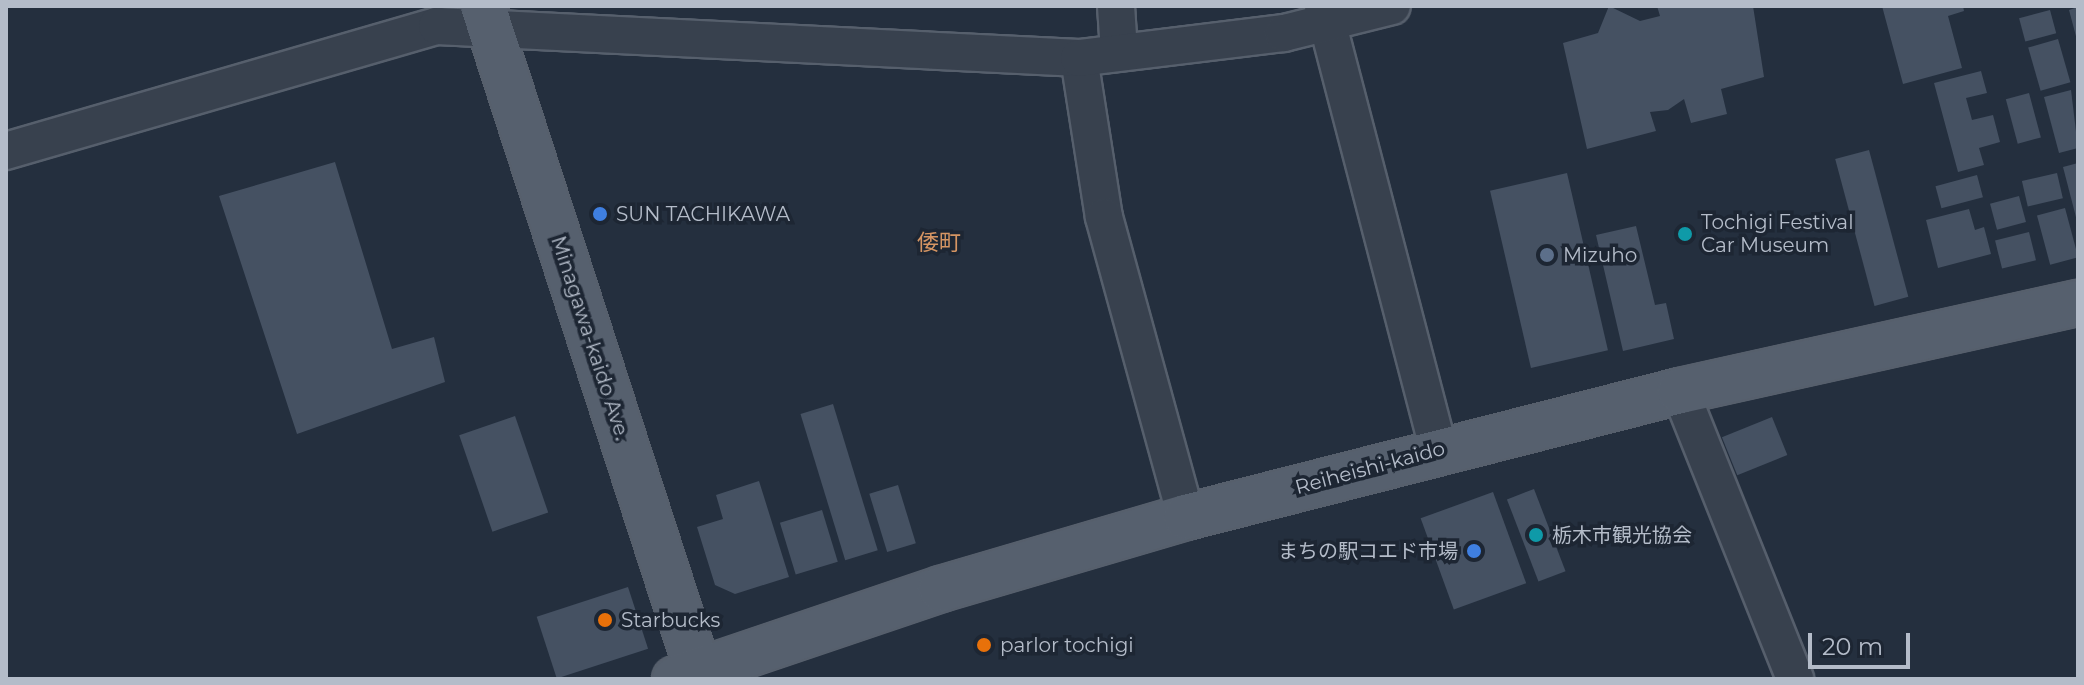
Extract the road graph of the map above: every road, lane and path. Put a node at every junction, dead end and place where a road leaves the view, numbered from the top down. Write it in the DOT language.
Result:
graph roads {
  1 [pos="1116,6"];
  2 [pos="1392,6"];
  3 [pos="1326,14"];
  4 [pos="486,17"];
  5 [pos="1119,51"];
  6 [pos="1079,58"];
  7 [pos="6,151"];
  8 [pos="2078,303"];
  9 [pos="1680,391"];
  10 [pos="1439,450"];
  11 [pos="1186,517"];
  12 [pos="686,675"];
  13 [pos="1795,679"];
  1 -- 5 [label="street"];
  2 -- 3 [label="street"];
  3 -- 5 [label="street"];
  3 -- 10 [label="street"];
  4 -- 6 [label="street"];
  4 -- 7 [label="street"];
  4 -- 12 [label="main road, Minagawa-kaido Ave."];
  5 -- 6 [label="street"];
  6 -- 11 [label="street"];
  8 -- 9 [label="main road, Reiheishi-kaido"];
  9 -- 10 [label="main road, Reiheishi-kaido"];
  9 -- 13 [label="street"];
  10 -- 11 [label="main road, Reiheishi-kaido"];
  11 -- 12 [label="main road, Reiheishi-kaido"];
}
